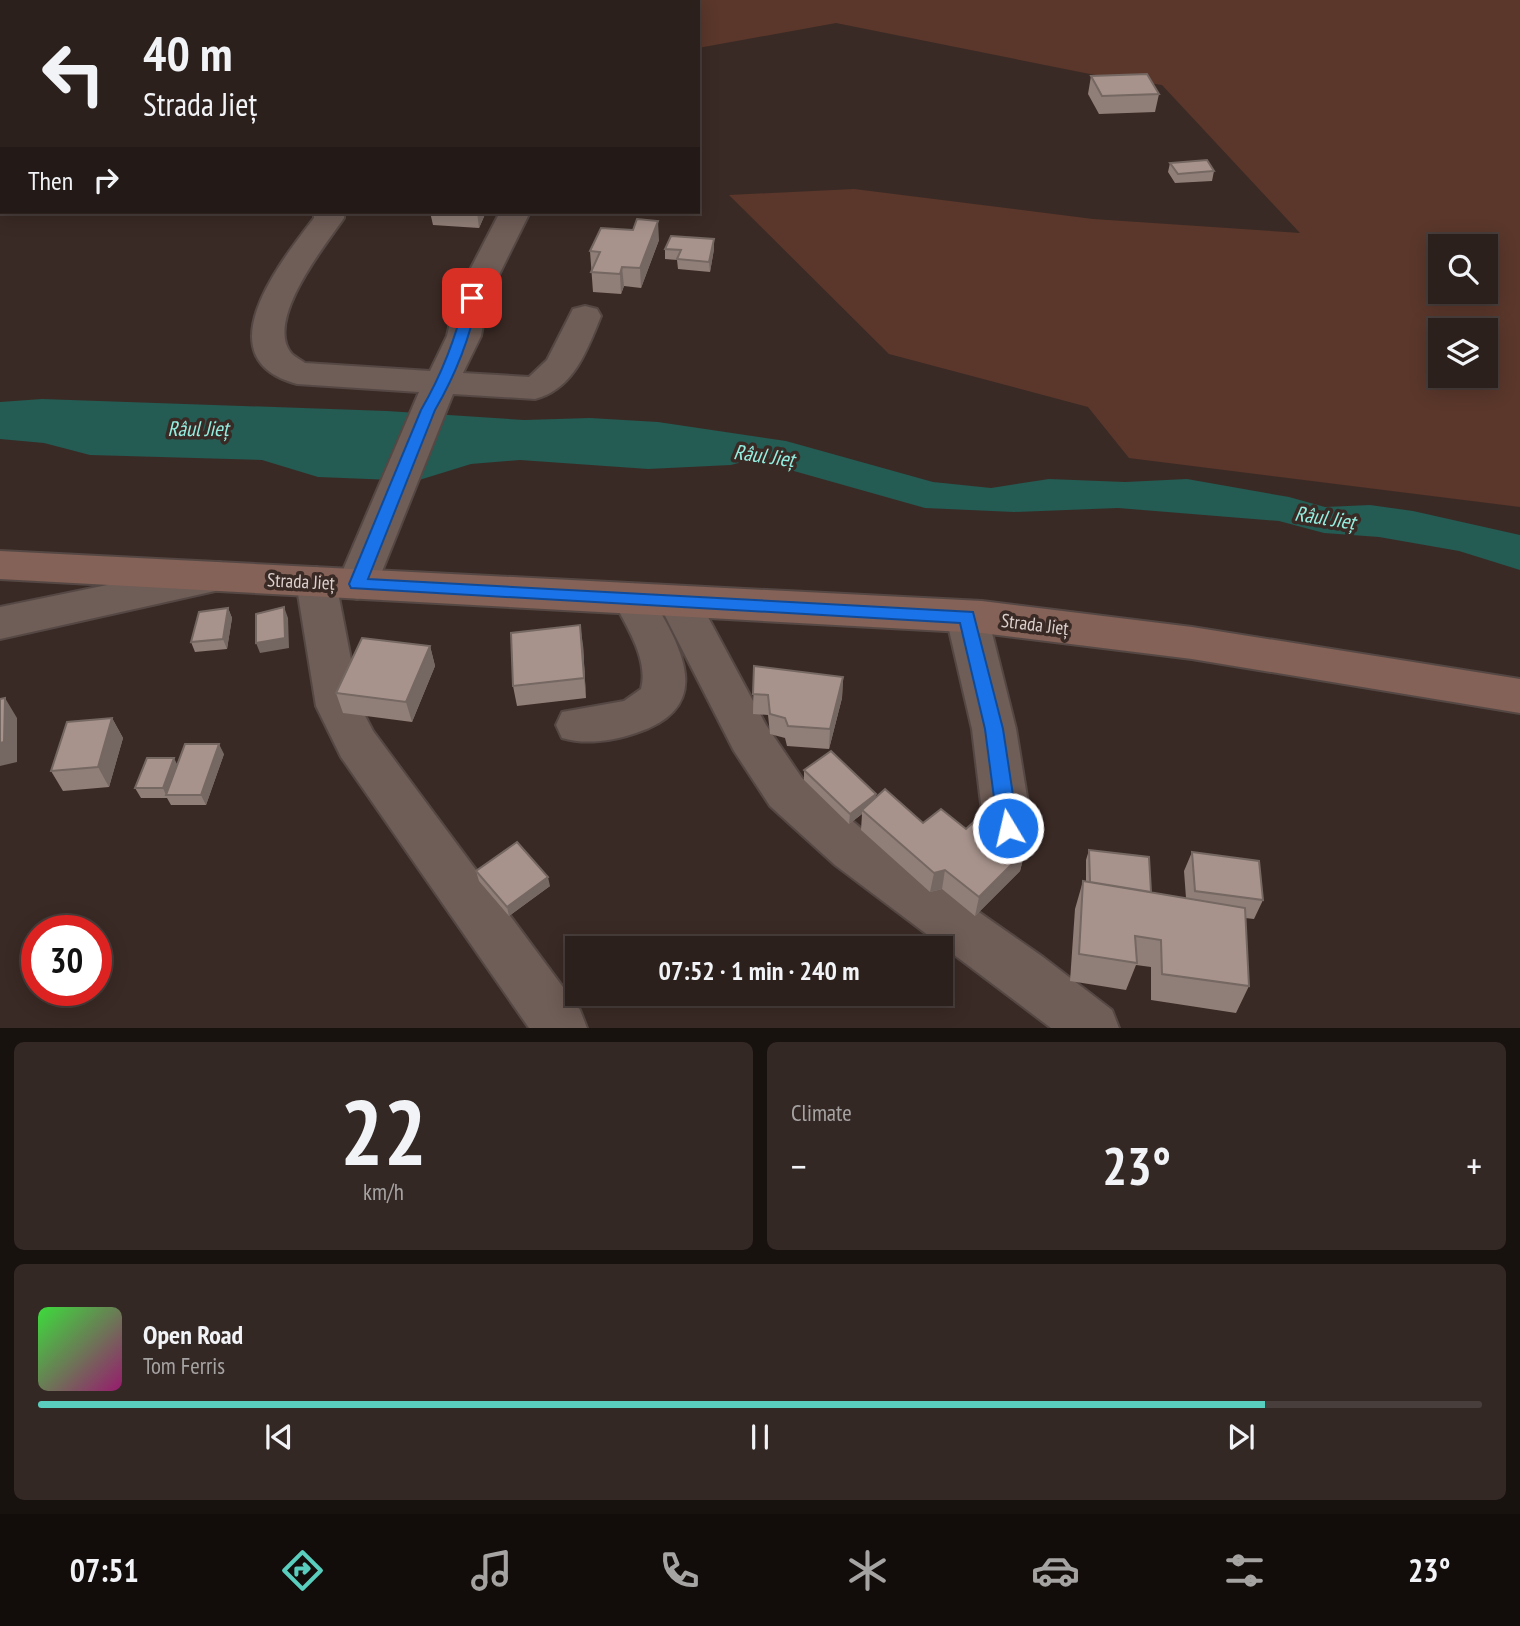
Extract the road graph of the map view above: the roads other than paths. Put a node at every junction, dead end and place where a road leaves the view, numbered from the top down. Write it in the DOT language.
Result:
graph roads {
  1 [pos="329,214"];
  2 [pos="514,214"];
  3 [pos="585,316"];
  4 [pos="436,397"];
  5 [pos="0,565"];
  6 [pos="219,577"];
  7 [pos="337,583"];
  8 [pos="633,600"];
  9 [pos="679,602"];
  10 [pos="967,617"];
  11 [pos="0,623"];
  12 [pos="1520,696"];
  13 [pos="578,725"];
  14 [pos="1008,828"];
  15 [pos="561,1027"];
  16 [pos="1093,1027"];
  1 -- 4 [label="street"];
  2 -- 4 [label="street"];
  3 -- 4 [label="street"];
  4 -- 7 [label="street"];
  5 -- 6 [label="main road, Strada Jieț"];
  6 -- 7 [label="main road, Strada Jieț"];
  6 -- 11 [label="street"];
  7 -- 8 [label="main road, Strada Jieț"];
  7 -- 15 [label="street"];
  8 -- 9 [label="main road, Strada Jieț"];
  8 -- 13 [label="street"];
  9 -- 10 [label="main road, Strada Jieț"];
  9 -- 16 [label="street"];
  10 -- 12 [label="main road, Strada Jieț"];
  10 -- 14 [label="street"];
}
